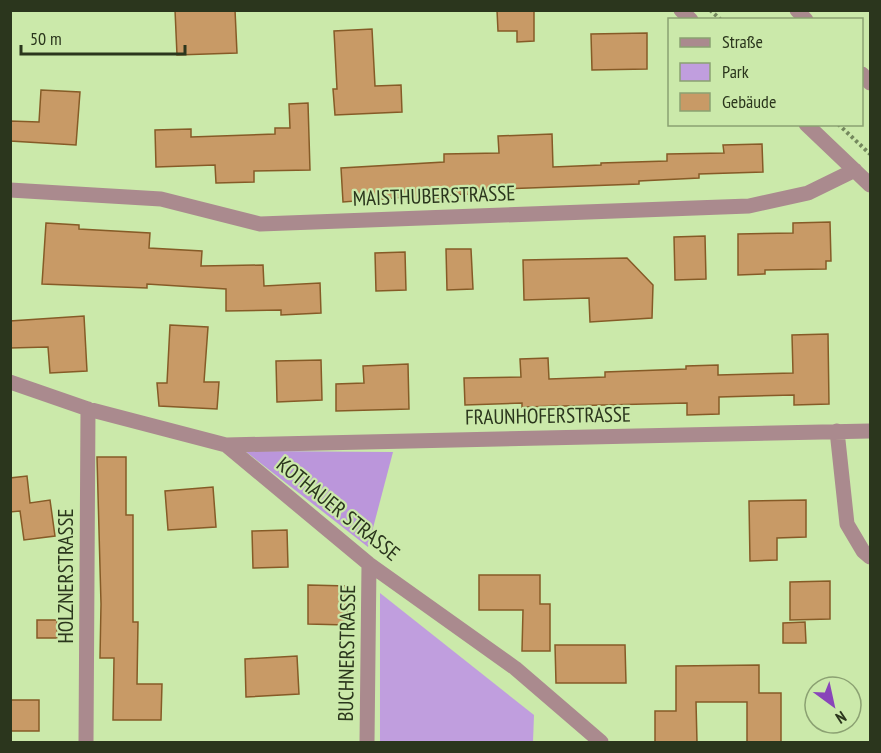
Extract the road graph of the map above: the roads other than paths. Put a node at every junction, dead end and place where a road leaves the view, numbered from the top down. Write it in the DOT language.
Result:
graph roads {
  1 [pos="808,126"];
  2 [pos="855,170"];
  3 [pos="870,185"];
  4 [pos="10,190"];
  5 [pos="10,382"];
  6 [pos="88,409"];
  7 [pos="870,430"];
  8 [pos="837,431"];
  9 [pos="225,445"];
  10 [pos="870,556"];
  11 [pos="369,564"];
  12 [pos="86,742"];
  13 [pos="367,742"];
  14 [pos="601,742"];
  1 -- 2 [label="street"];
  2 -- 3 [label="street"];
  2 -- 4 [label="street, MAISTHUBERSTRASSE"];
  5 -- 6 [label="street, KOTHAUER STRASSE"];
  6 -- 9 [label="street, KOTHAUER STRASSE"];
  6 -- 12 [label="street, HOLZNERSTRASSE"];
  7 -- 8 [label="street, FRAUNHOFERSTRASSE"];
  8 -- 9 [label="street, FRAUNHOFERSTRASSE"];
  8 -- 10 [label="street"];
  9 -- 11 [label="street, KOTHAUER STRASSE"];
  11 -- 13 [label="street, BUCHNERSTRASSE"];
  11 -- 14 [label="street, KOTHAUER STRASSE"];
}
